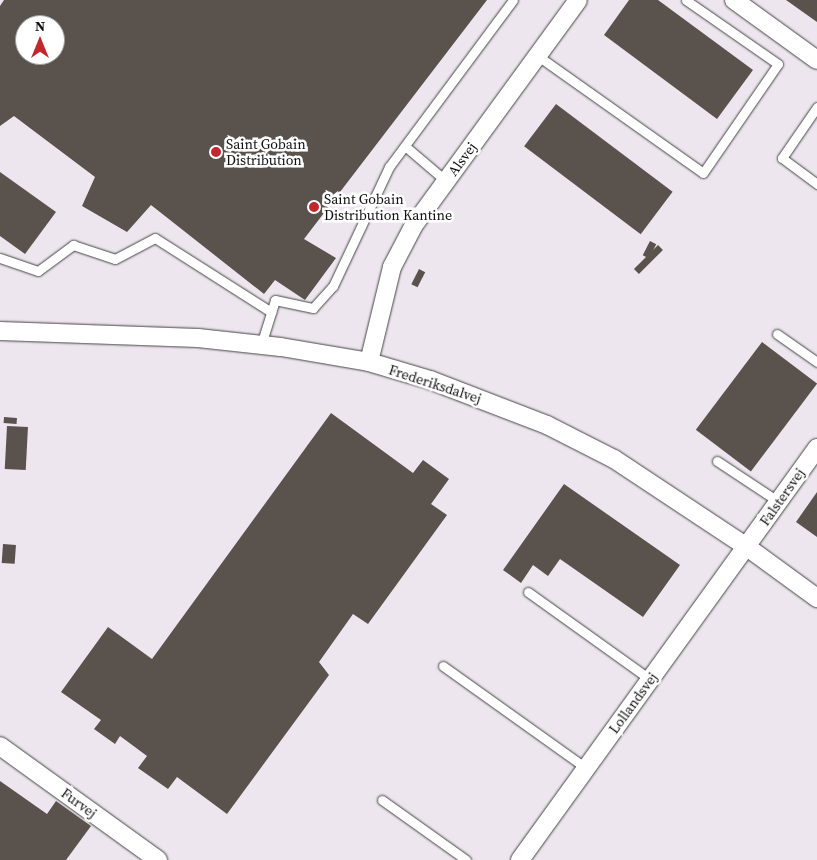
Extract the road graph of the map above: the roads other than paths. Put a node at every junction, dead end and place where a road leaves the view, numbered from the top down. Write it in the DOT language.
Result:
graph roads {
  1 [pos="513,0"];
  2 [pos="578,0"];
  3 [pos="686,0"];
  4 [pos="734,0"];
  5 [pos="538,56"];
  6 [pos="817,60"];
  7 [pos="817,107"];
  8 [pos="814,118"];
  9 [pos="405,146"];
  10 [pos="446,181"];
  11 [pos="817,184"];
  12 [pos="0,258"];
  13 [pos="271,312"];
  14 [pos="0,331"];
  15 [pos="777,334"];
  16 [pos="262,345"];
  17 [pos="369,362"];
  18 [pos="817,362"];
  19 [pos="817,448"];
  20 [pos="718,461"];
  21 [pos="779,502"];
  22 [pos="747,547"];
  23 [pos="528,592"];
  24 [pos="817,598"];
  25 [pos="443,666"];
  26 [pos="651,680"];
  27 [pos="0,746"];
  28 [pos="586,768"];
  29 [pos="382,800"];
  30 [pos="158,860"];
  31 [pos="466,860"];
  32 [pos="520,860"];
  1 -- 9 [label="lane"];
  2 -- 5 [label="street, Alsvej"];
  3 -- 5 [label="lane"];
  4 -- 6 [label="street"];
  5 -- 10 [label="street, Alsvej"];
  7 -- 8 [label="lane"];
  8 -- 11 [label="lane"];
  9 -- 10 [label="lane"];
  9 -- 13 [label="lane"];
  10 -- 17 [label="street, Alsvej"];
  12 -- 13 [label="lane"];
  13 -- 16 [label="lane"];
  14 -- 16 [label="street, Frederiksdalvej"];
  15 -- 18 [label="lane"];
  16 -- 17 [label="street, Frederiksdalvej"];
  17 -- 22 [label="street, Frederiksdalvej"];
  19 -- 21 [label="street, Falstersvej"];
  20 -- 21 [label="lane"];
  21 -- 22 [label="street, Falstersvej"];
  22 -- 24 [label="street, Frederiksdalvej"];
  22 -- 26 [label="street, Lollandsvej"];
  23 -- 26 [label="lane"];
  25 -- 28 [label="lane"];
  26 -- 28 [label="street, Lollandsvej"];
  27 -- 30 [label="street, Furvej"];
  28 -- 32 [label="street, Lollandsvej"];
  29 -- 31 [label="lane"];
}
